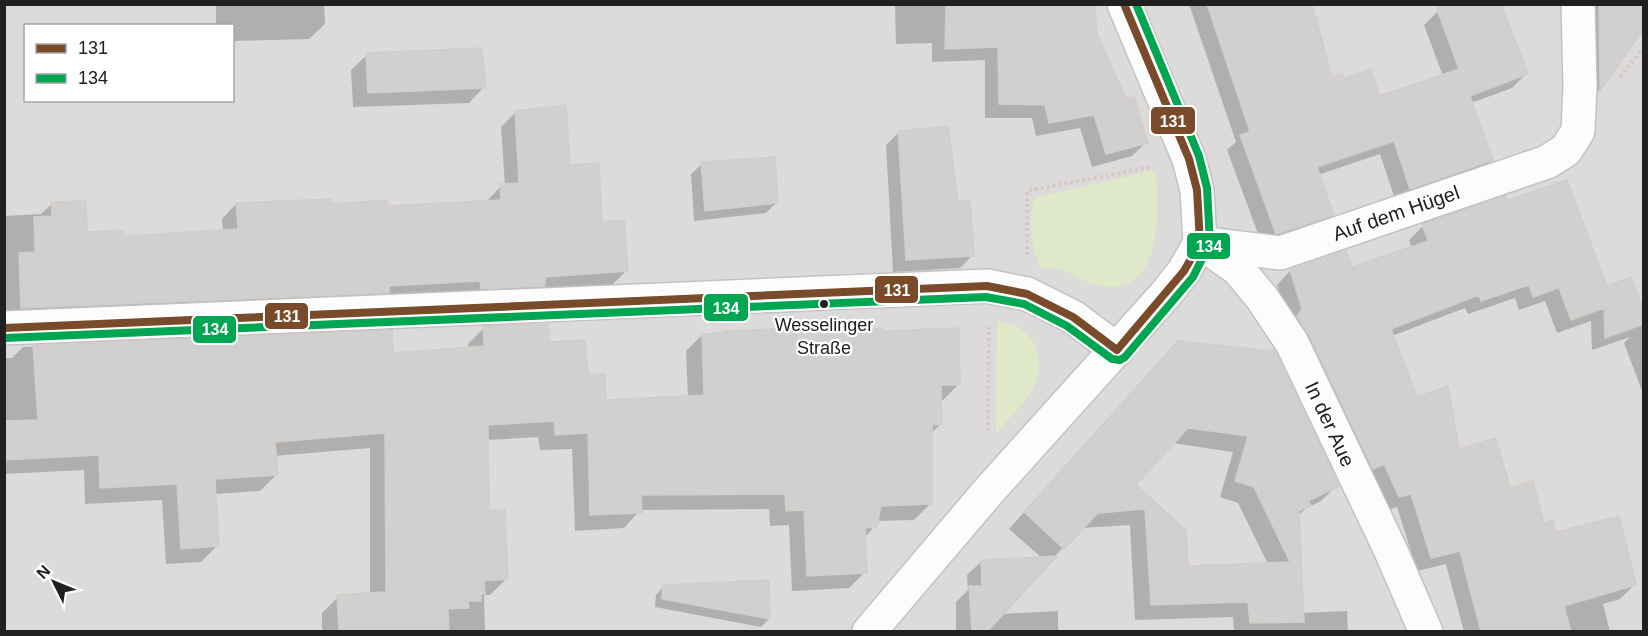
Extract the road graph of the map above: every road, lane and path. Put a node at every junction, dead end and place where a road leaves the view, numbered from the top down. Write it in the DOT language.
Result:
graph roads {
  1 [pos="1124,4"];
  2 [pos="1578,4"];
  3 [pos="1189,159"];
  4 [pos="1200,243"];
  5 [pos="990,287"];
  6 [pos="1027,294"];
  7 [pos="4,328"];
  8 [pos="1117,350"];
  9 [pos="987,493"];
  10 [pos="869,632"];
  11 [pos="1426,632"];
  1 -- 3 [label="street"];
  2 -- 4 [label="street, Auf dem Hügel"];
  3 -- 4 [label="street"];
  3 -- 6 [label="path"];
  4 -- 8 [label="street"];
  4 -- 11 [label="street, In der Aue"];
  5 -- 6 [label="street"];
  5 -- 7 [label="street"];
  5 -- 9 [label="path"];
  6 -- 8 [label="street"];
  8 -- 9 [label="street"];
  9 -- 10 [label="street"];
}
